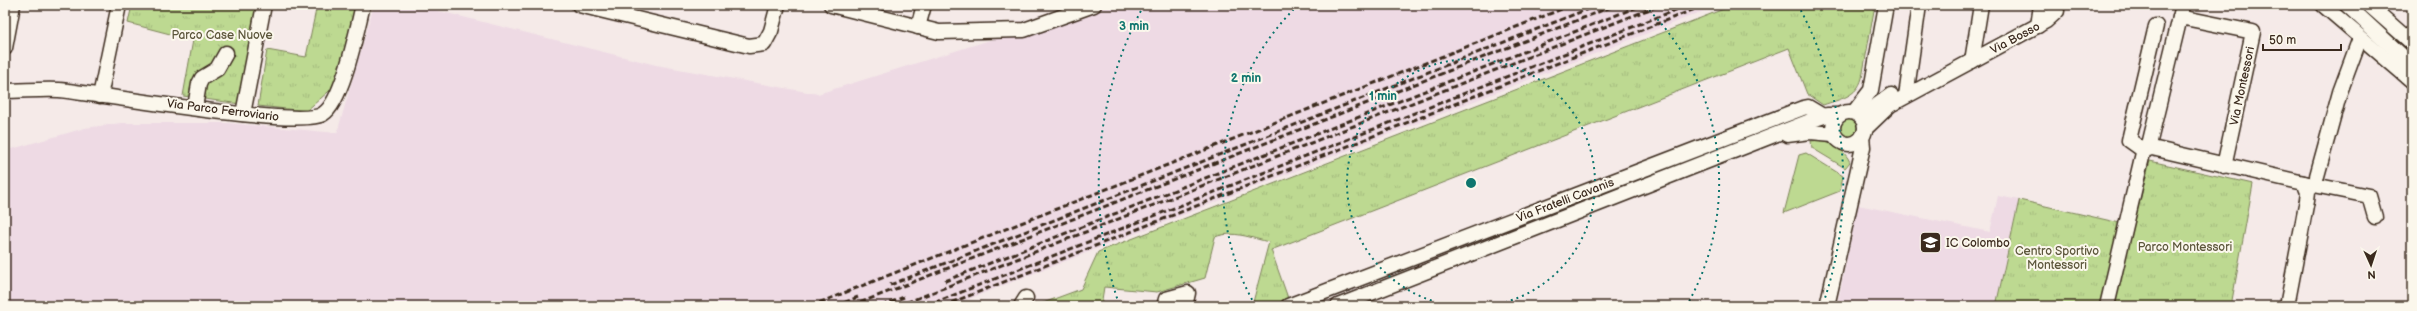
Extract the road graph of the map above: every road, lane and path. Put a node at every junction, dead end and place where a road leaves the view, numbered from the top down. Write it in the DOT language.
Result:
graph roads {
  1 [pos="13,5"];
  2 [pos="119,5"];
  3 [pos="264,5"];
  4 [pos="364,5"];
  5 [pos="580,5"];
  6 [pos="778,5"];
  7 [pos="831,5"];
  8 [pos="924,5"];
  9 [pos="1094,5"];
  10 [pos="1886,5"];
  11 [pos="1920,5"];
  12 [pos="1981,5"];
  13 [pos="2323,5"];
  14 [pos="2347,5"];
  15 [pos="2369,5"];
  16 [pos="1078,8"];
  17 [pos="2181,12"];
  18 [pos="2040,16"];
  19 [pos="2156,26"];
  20 [pos="918,27"];
  21 [pos="2360,38"];
  22 [pos="2412,43"];
  23 [pos="5,48"];
  24 [pos="226,53"];
  25 [pos="1972,57"];
  26 [pos="2412,65"];
  27 [pos="2412,81"];
  28 [pos="5,91"];
  29 [pos="1907,91"];
  30 [pos="100,96"];
  31 [pos="195,107"];
  32 [pos="243,114"];
  33 [pos="1838,115"];
  34 [pos="1823,116"];
  35 [pos="1861,124"];
  36 [pos="1834,134"];
  37 [pos="1769,137"];
  38 [pos="1847,144"];
  39 [pos="2146,150"];
  40 [pos="2224,166"];
  41 [pos="1856,171"];
  42 [pos="2317,176"];
  43 [pos="2304,183"];
  44 [pos="2375,217"];
  45 [pos="1303,303"];
  46 [pos="1164,306"];
  47 [pos="1185,306"];
  48 [pos="1288,306"];
  49 [pos="1338,306"];
  50 [pos="1827,306"];
  51 [pos="2107,306"];
  52 [pos="2287,306"];
  1 -- 23 [label="street"];
  2 -- 30 [label="street"];
  3 -- 32 [label="street"];
  4 -- 32 [label="street, Via Parco Ferroviario"];
  5 -- 6 [label="street"];
  7 -- 20 [label="street"];
  8 -- 20 [label="street"];
  9 -- 16 [label="street"];
  10 -- 35 [label="street, Via Bosso"];
  11 -- 29 [label="street"];
  12 -- 25 [label="street, Via Bosso"];
  13 -- 21 [label="street"];
  14 -- 26 [label="street"];
  15 -- 22 [label="street"];
  16 -- 20 [label="street"];
  17 -- 39 [label="street, Via Montessori"];
  17 -- 40 [label="street, Via Montessori"];
  18 -- 25 [label="street, Via Bosso"];
  19 -- 39 [label="street"];
  21 -- 27 [label="street"];
  21 -- 42 [label="street"];
  24 -- 31 [label="street"];
  25 -- 29 [label="street, Via Bosso"];
  28 -- 30 [label="street, Via Parco Ferroviario"];
  29 -- 35 [label="street, Via Bosso"];
  30 -- 31 [label="street, Via Parco Ferroviario"];
  31 -- 32 [label="street, Via Parco Ferroviario"];
  33 -- 34 [label="street, Via Fratelli Cavanis"];
  33 -- 35 [label="street"];
  33 -- 36 [label="street"];
  34 -- 37 [label="street, Via Fratelli Cavanis"];
  34 -- 45 [label="street, Via Fratelli Cavanis"];
  35 -- 38 [label="street, Via Bosso"];
  35 -- 41 [label="street"];
  36 -- 37 [label="street, Via Fratelli Cavanis"];
  36 -- 38 [label="street"];
  37 -- 49 [label="street, Via Fratelli Cavanis"];
  38 -- 41 [label="street"];
  39 -- 40 [label="street"];
  39 -- 51 [label="street, Via Montessori"];
  40 -- 43 [label="street"];
  41 -- 50 [label="street"];
  43 -- 44 [label="street"];
  43 -- 52 [label="street"];
  45 -- 48 [label="street, Via Fratelli Cavanis"];
  46 -- 47 [label="street"];
}
